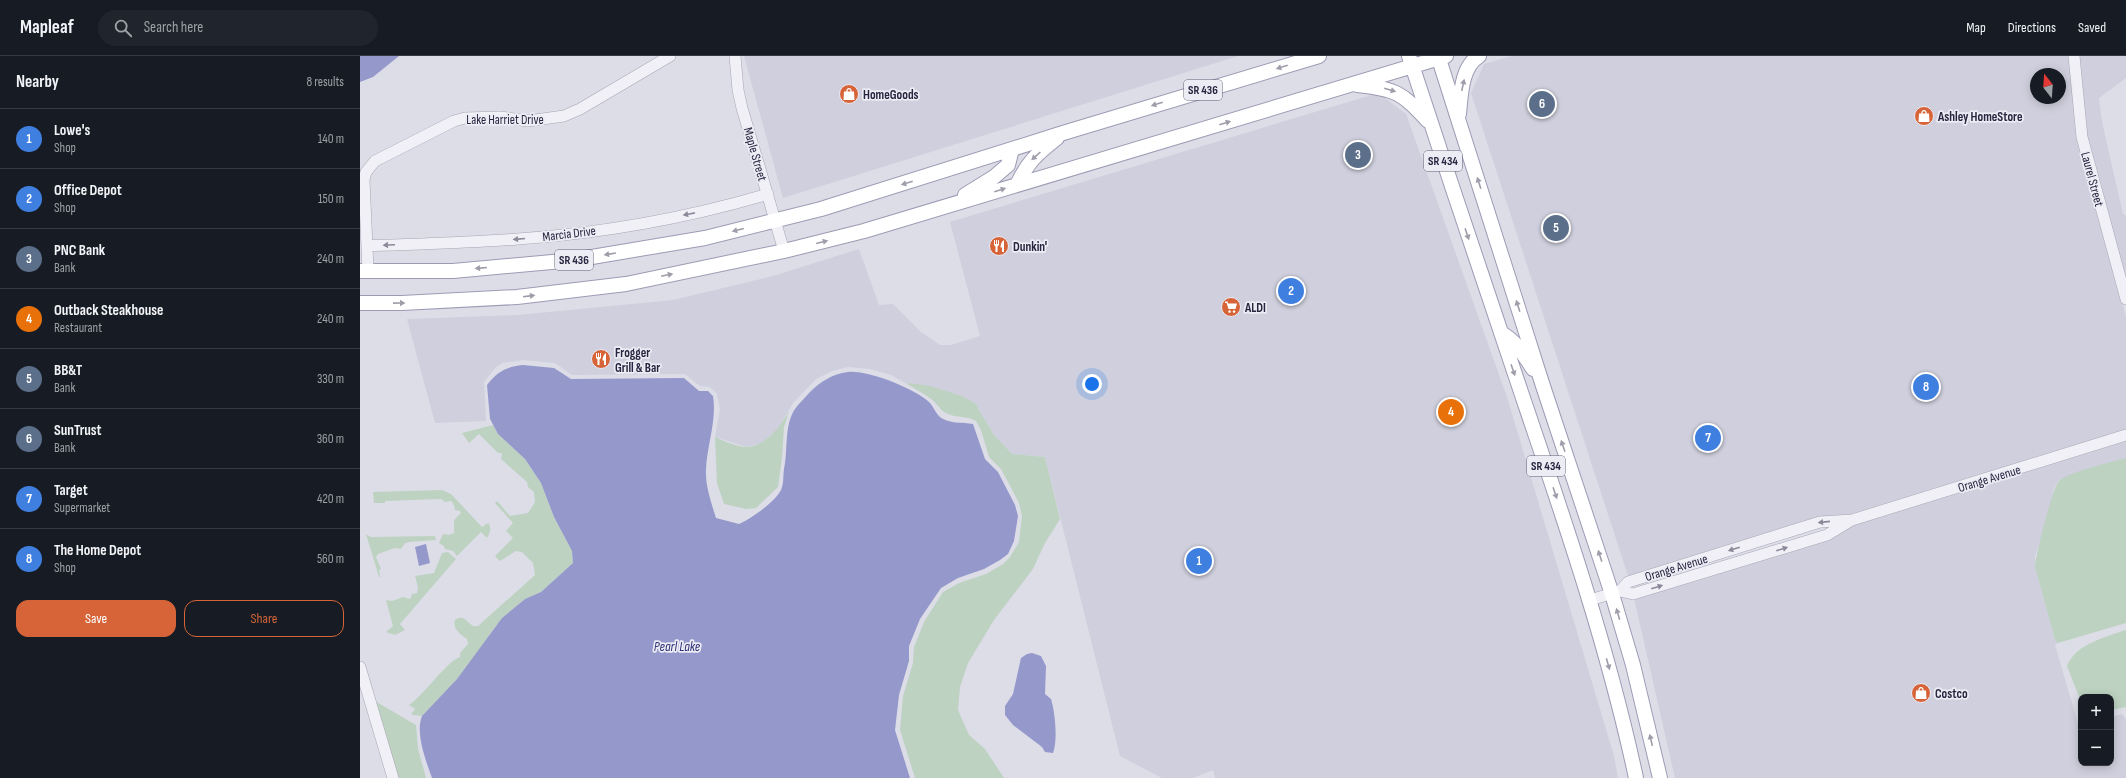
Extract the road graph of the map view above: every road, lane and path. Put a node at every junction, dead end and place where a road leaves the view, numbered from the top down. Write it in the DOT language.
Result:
graph roads {
  1 [pos="670,56"];
  2 [pos="736,56"];
  3 [pos="1319,56"];
  4 [pos="1479,56"];
  5 [pos="2074,56"];
  6 [pos="1441,57"];
  7 [pos="1411,61"];
  8 [pos="1351,85"];
  9 [pos="1458,118"];
  10 [pos="1431,124"];
  11 [pos="1063,133"];
  12 [pos="1012,149"];
  13 [pos="1017,185"];
  14 [pos="768,194"];
  15 [pos="950,205"];
  16 [pos="776,221"];
  17 [pos="367,246"];
  18 [pos="784,251"];
  19 [pos="364,271"];
  20 [pos="2126,299"];
  21 [pos="360,303"];
  22 [pos="1501,333"];
  23 [pos="1542,383"];
  24 [pos="2126,435"];
  25 [pos="1616,592"];
  26 [pos="1590,600"];
  27 [pos="360,667"];
  28 [pos="363,687"];
  29 [pos="393,778"];
  30 [pos="1636,778"];
  31 [pos="1660,778"];
  1 -- 17 [label="street, Lake Harriet Drive"];
  2 -- 14 [label="street, Maple Street"];
  3 -- 11 [label="main road, SR 436, one-way"];
  9 -- 4 [label="main road, one-way"];
  5 -- 20 [label="street, Laurel Street"];
  6 -- 7 [label="main road, SR 436"];
  6 -- 9 [label="main road, SR 434"];
  7 -- 8 [label="main road, SR 436"];
  7 -- 10 [label="main road, SR 434"];
  8 -- 10 [label="main road, one-way"];
  13 -- 8 [label="main road, SR 436, one-way"];
  23 -- 9 [label="main road, SR 434, one-way"];
  10 -- 22 [label="main road, SR 434, one-way"];
  11 -- 12 [label="main road, SR 436"];
  11 -- 13 [label="main road, one-way"];
  12 -- 15 [label="main road"];
  12 -- 16 [label="main road, SR 436, one-way"];
  15 -- 13 [label="main road, SR 436, one-way"];
  14 -- 16 [label="street, Maple Street"];
  14 -- 17 [label="street, Marcia Drive, one-way"];
  18 -- 15 [label="main road, SR 436, one-way"];
  16 -- 18 [label="street, Maple Street"];
  16 -- 19 [label="main road, SR 436, one-way"];
  17 -- 19 [label="street, Lake Harriet Drive"];
  21 -- 18 [label="main road, SR 436, one-way"];
  22 -- 23 [label="main road"];
  22 -- 26 [label="main road, SR 434, one-way"];
  25 -- 23 [label="main road, SR 434, one-way"];
  24 -- 25 [label="street, Orange Avenue"];
  25 -- 26 [label="street, Orange Avenue"];
  31 -- 25 [label="main road, SR 434, one-way"];
  26 -- 30 [label="main road, SR 434, one-way"];
  27 -- 28 [label="street"];
  28 -- 29 [label="street"];
}
